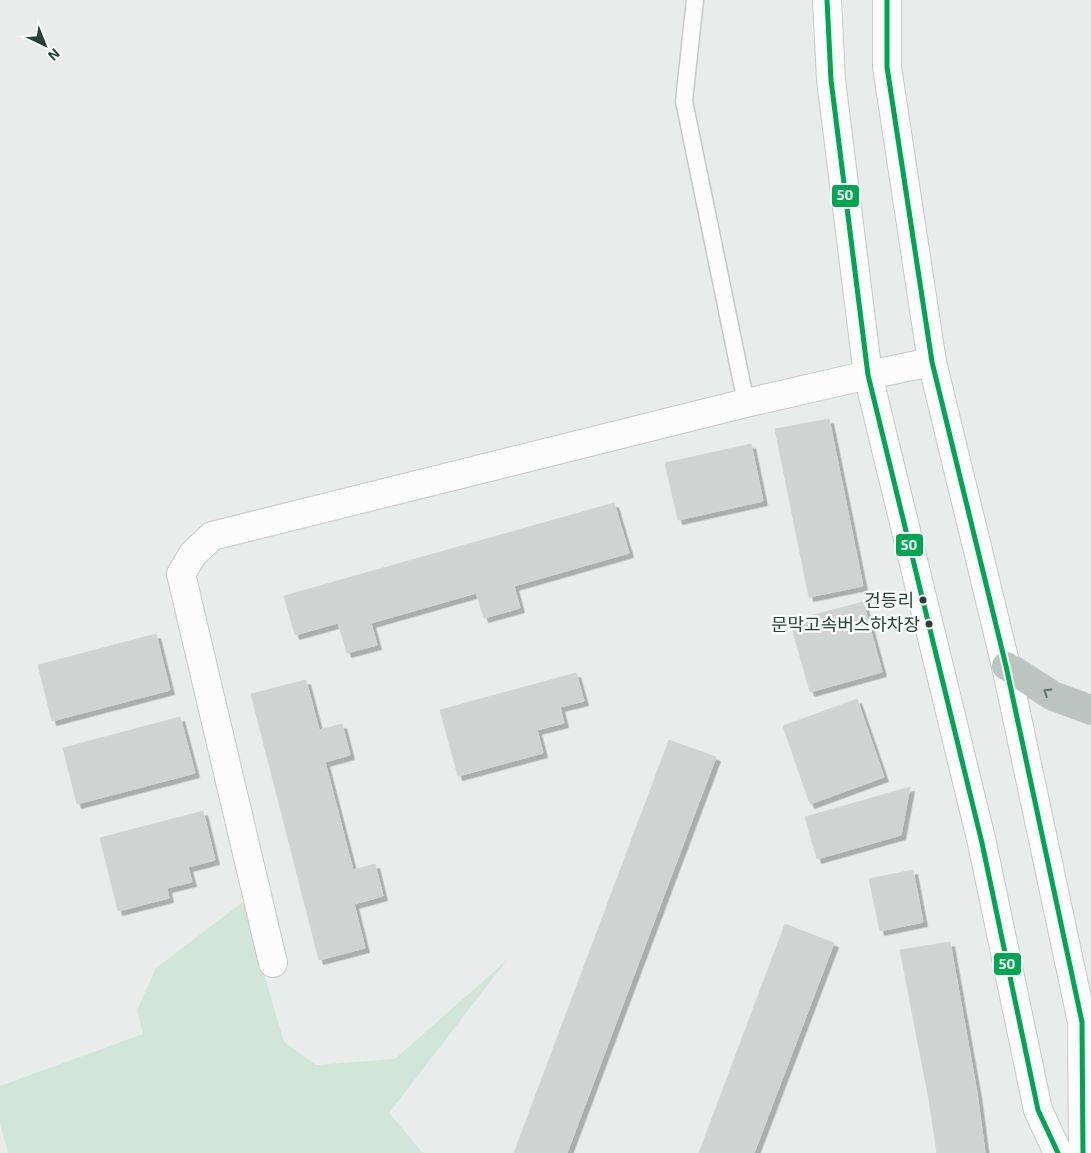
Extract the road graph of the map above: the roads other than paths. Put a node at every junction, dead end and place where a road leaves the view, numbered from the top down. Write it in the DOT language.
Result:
graph roads {
  1 [pos="695,0"];
  2 [pos="827,0"];
  3 [pos="887,0"];
  4 [pos="932,362"];
  5 [pos="868,375"];
  6 [pos="746,403"];
  7 [pos="1006,666"];
  8 [pos="1091,710"];
  9 [pos="273,963"];
  10 [pos="1058,1153"];
  11 [pos="1083,1153"];
  1 -- 6 [label="lane"];
  2 -- 5 [label="main road"];
  3 -- 4 [label="main road"];
  4 -- 5 [label="main road"];
  4 -- 7 [label="main road"];
  5 -- 6 [label="main road"];
  5 -- 10 [label="main road"];
  6 -- 9 [label="main road"];
  8 -- 7 [label="highway, one-way"];
  7 -- 11 [label="main road"];
}
